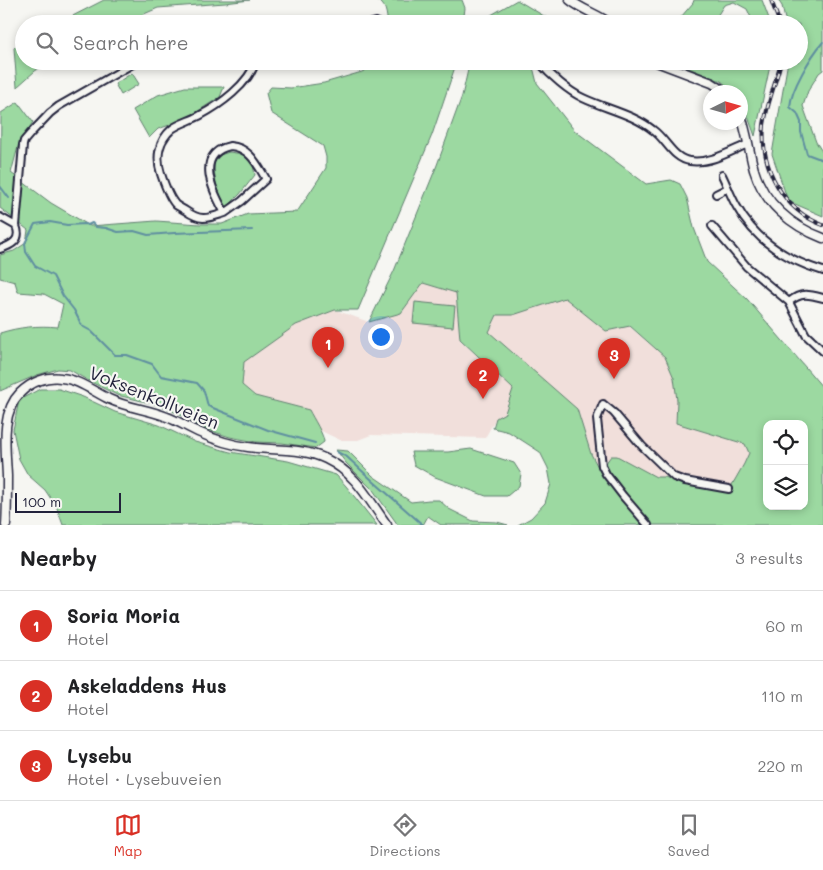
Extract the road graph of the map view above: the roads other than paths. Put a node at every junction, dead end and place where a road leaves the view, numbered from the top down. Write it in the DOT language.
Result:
graph roads {
  1 [pos="570,0"];
  2 [pos="596,15"];
  3 [pos="122,70"];
  4 [pos="252,70"];
  5 [pos="546,70"];
  6 [pos="678,70"];
  7 [pos="715,85"];
  8 [pos="744,130"];
  9 [pos="748,144"];
  10 [pos="722,174"];
  11 [pos="728,188"];
  12 [pos="716,194"];
  13 [pos="225,213"];
  14 [pos="0,217"];
  15 [pos="16,226"];
  16 [pos="712,226"];
  17 [pos="823,238"];
  18 [pos="0,249"];
  19 [pos="823,271"];
  20 [pos="823,298"];
  21 [pos="789,302"];
  22 [pos="823,351"];
  23 [pos="728,489"];
  24 [pos="6,525"];
  25 [pos="387,525"];
  26 [pos="648,525"];
  1 -- 2 [label="street"];
  3 -- 15 [label="street"];
  4 -- 13 [label="street"];
  5 -- 9 [label="street"];
  6 -- 7 [label="street"];
  8 -- 9 [label="street"];
  9 -- 17 [label="street"];
  10 -- 11 [label="street"];
  11 -- 12 [label="street"];
  11 -- 19 [label="street"];
  13 -- 13 [label="street"];
  14 -- 15 [label="street"];
  15 -- 18 [label="street"];
  16 -- 21 [label="street"];
  20 -- 21 [label="street"];
  21 -- 22 [label="street"];
  23 -- 26 [label="street"];
  24 -- 25 [label="street, Voksenkollveien"];
}
